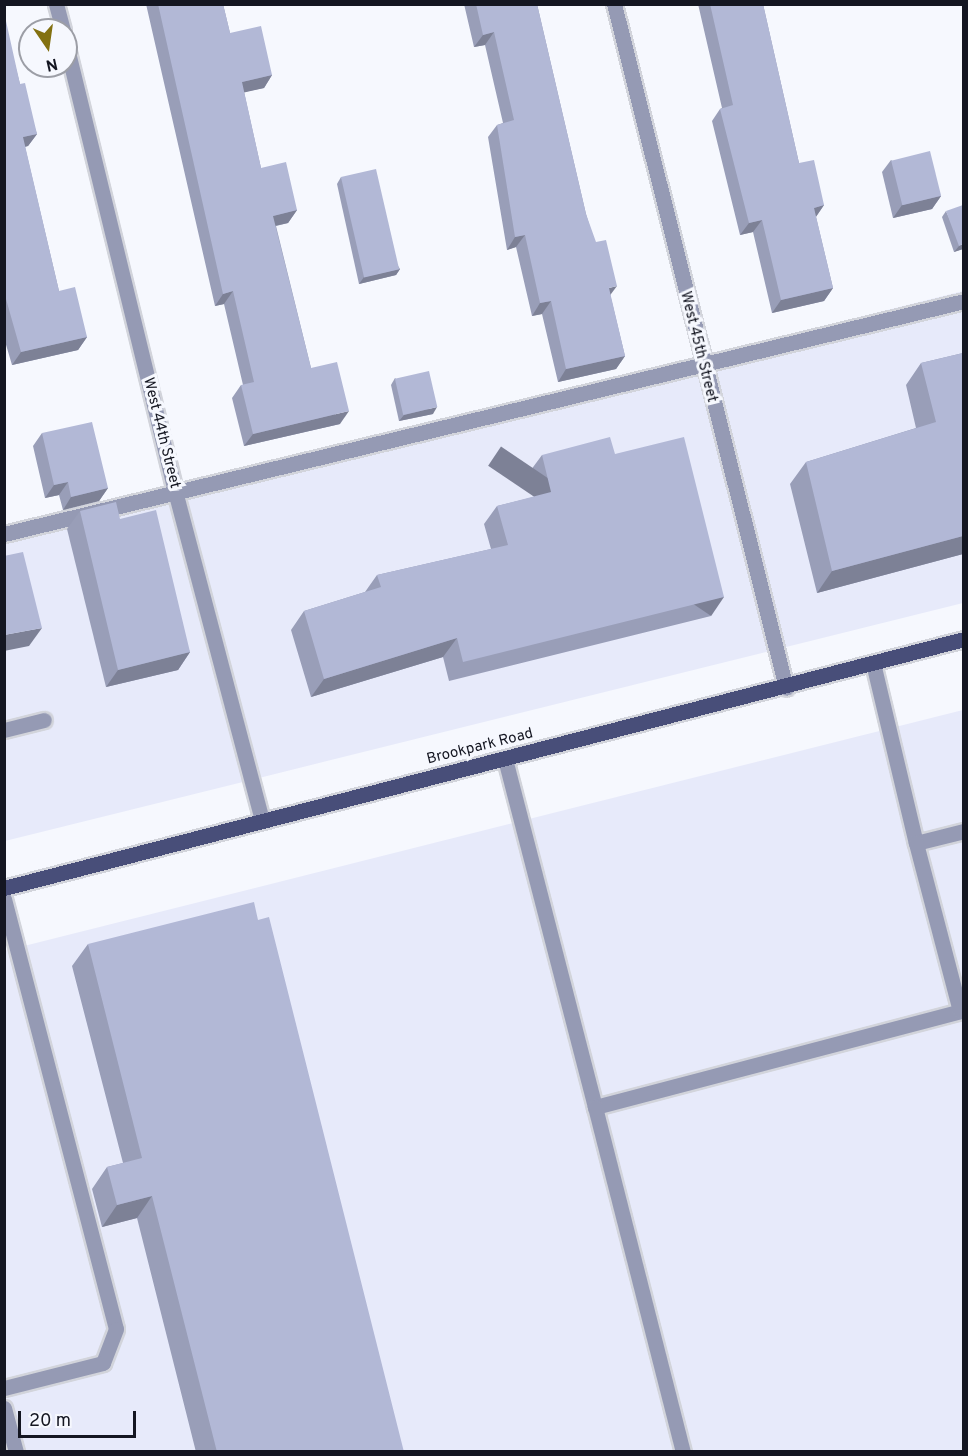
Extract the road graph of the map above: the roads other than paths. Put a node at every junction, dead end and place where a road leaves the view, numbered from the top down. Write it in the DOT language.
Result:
graph roads {
  1 [pos="614,4"];
  2 [pos="74,78"];
  3 [pos="963,301"];
  4 [pos="702,367"];
  5 [pos="175,491"];
  6 [pos="4,534"];
  7 [pos="963,639"];
  8 [pos="873,663"];
  9 [pos="786,688"];
  10 [pos="44,720"];
  11 [pos="4,730"];
  12 [pos="505,759"];
  13 [pos="262,821"];
  14 [pos="963,831"];
  15 [pos="916,843"];
  16 [pos="4,888"];
  17 [pos="4,900"];
  18 [pos="962,1012"];
  19 [pos="595,1107"];
  20 [pos="4,1388"];
  21 [pos="4,1408"];
  22 [pos="16,1452"];
  23 [pos="683,1452"];
  1 -- 4 [label="street, West 45th Street"];
  2 -- 5 [label="street, West 44th Street"];
  3 -- 4 [label="street"];
  4 -- 5 [label="street"];
  4 -- 9 [label="street, West 45th Street"];
  5 -- 6 [label="street"];
  5 -- 13 [label="street, West 44th Street"];
  7 -- 8 [label="main road, Brookpark Road"];
  8 -- 9 [label="main road, Brookpark Road"];
  8 -- 15 [label="street"];
  9 -- 12 [label="main road, Brookpark Road"];
  10 -- 11 [label="street"];
  12 -- 13 [label="main road, Brookpark Road"];
  12 -- 19 [label="street"];
  13 -- 16 [label="main road, Brookpark Road"];
  14 -- 15 [label="street"];
  15 -- 18 [label="street"];
  17 -- 20 [label="street"];
  18 -- 19 [label="street"];
  19 -- 23 [label="street"];
  21 -- 22 [label="street"];
}
